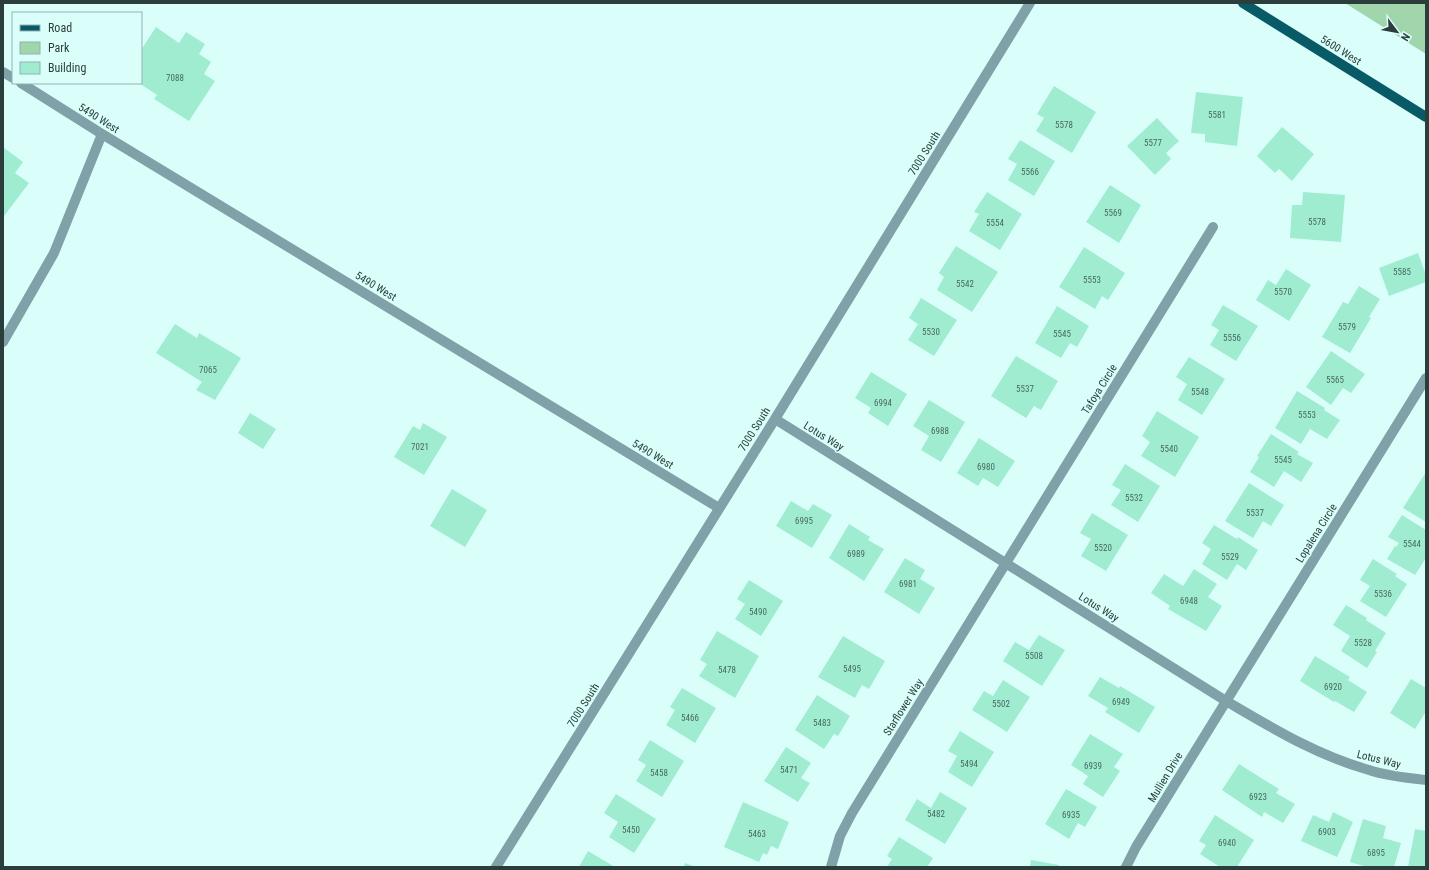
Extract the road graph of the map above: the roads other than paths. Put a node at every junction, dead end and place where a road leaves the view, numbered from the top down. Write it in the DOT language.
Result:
graph roads {
  1 [pos="1030,3"];
  2 [pos="1243,3"];
  3 [pos="3,72"];
  4 [pos="12,77"];
  5 [pos="23,84"];
  6 [pos="1426,117"];
  7 [pos="102,134"];
  8 [pos="1213,227"];
  9 [pos="3,342"];
  10 [pos="1426,378"];
  11 [pos="775,419"];
  12 [pos="719,508"];
  13 [pos="1006,564"];
  14 [pos="1226,701"];
  15 [pos="1426,780"];
  16 [pos="496,867"];
  17 [pos="830,867"];
  18 [pos="1126,867"];
  1 -- 11 [label="street, 7000 South"];
  2 -- 6 [label="main road, 5600 West"];
  3 -- 4 [label="street"];
  5 -- 7 [label="street, 5490 West"];
  7 -- 9 [label="street"];
  7 -- 12 [label="street, 5490 West"];
  8 -- 13 [label="street, Tafoya Circle"];
  10 -- 14 [label="street, Lopalena Circle"];
  11 -- 12 [label="street, 7000 South"];
  11 -- 13 [label="street, Lotus Way"];
  12 -- 16 [label="street, 7000 South"];
  13 -- 14 [label="street, Lotus Way"];
  13 -- 17 [label="street, Starflower Way"];
  14 -- 15 [label="street, Lotus Way"];
  14 -- 18 [label="street, Mullien Drive"];
}
